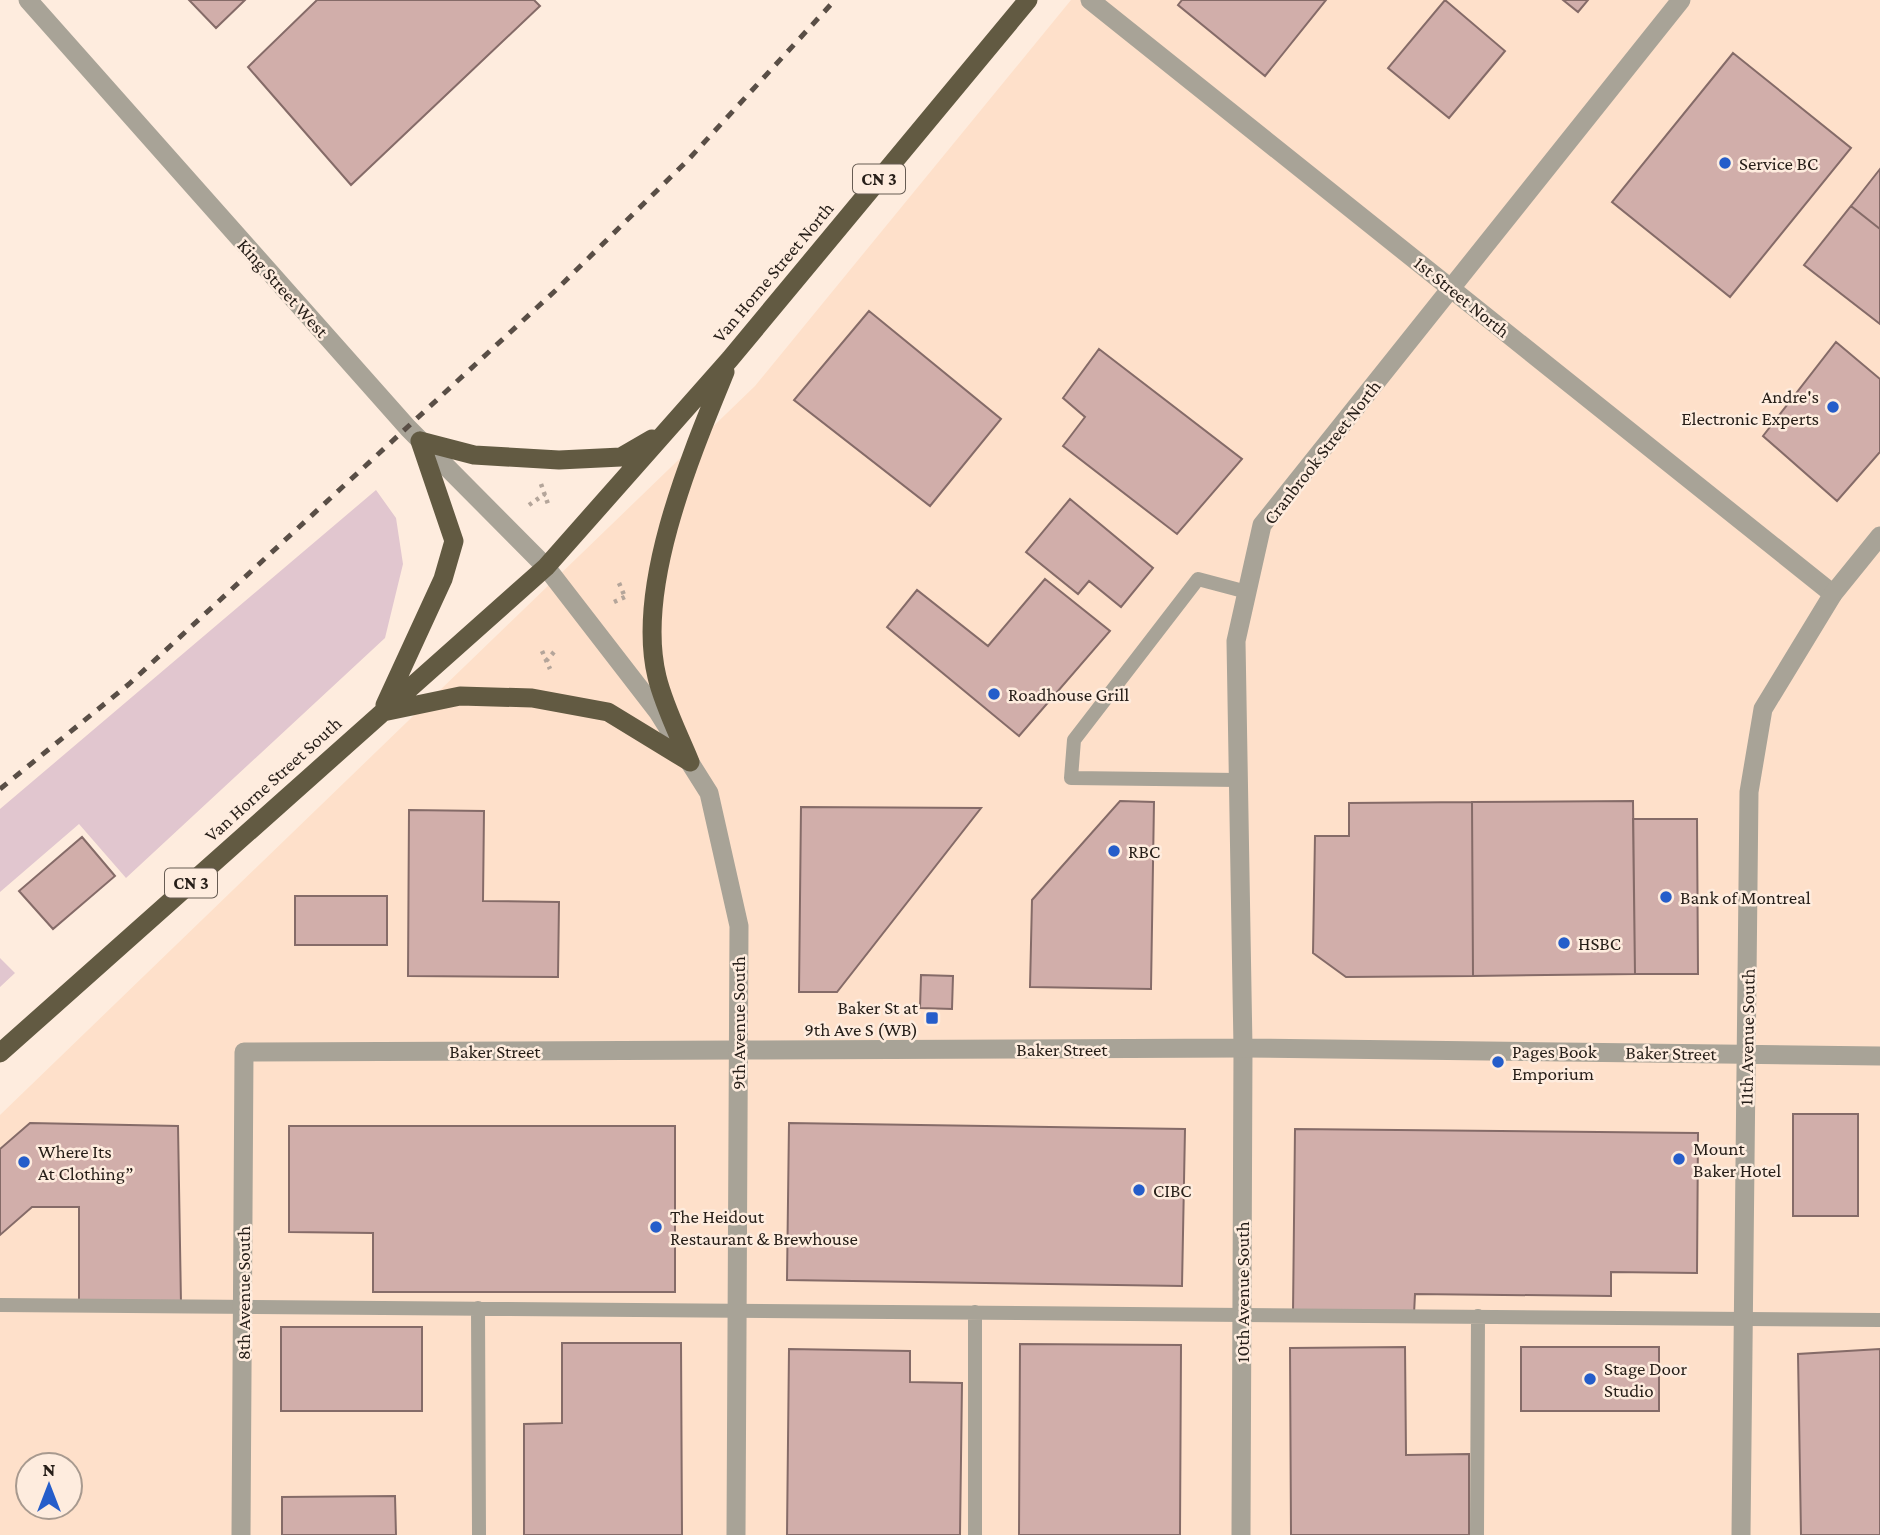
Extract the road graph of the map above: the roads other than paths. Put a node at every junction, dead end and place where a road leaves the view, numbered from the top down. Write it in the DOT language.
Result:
graph roads {
  1 [pos="28,0"];
  2 [pos="1028,0"];
  3 [pos="1090,0"];
  4 [pos="1681,0"];
  5 [pos="1451,288"];
  6 [pos="730,359"];
  7 [pos="668,429"];
  8 [pos="420,441"];
  9 [pos="1880,536"];
  10 [pos="546,567"];
  11 [pos="1247,592"];
  12 [pos="1833,594"];
  13 [pos="382,712"];
  14 [pos="690,762"];
  15 [pos="1238,780"];
  16 [pos="1243,1048"];
  17 [pos="738,1050"];
  18 [pos="244,1052"];
  19 [pos="1746,1053"];
  20 [pos="0,1054"];
  21 [pos="1880,1056"];
  22 [pos="0,1305"];
  23 [pos="243,1306"];
  24 [pos="478,1308"];
  25 [pos="737,1310"];
  26 [pos="975,1312"];
  27 [pos="1242,1314"];
  28 [pos="1478,1316"];
  29 [pos="1743,1318"];
  30 [pos="1880,1320"];
  31 [pos="242,1535"];
  32 [pos="479,1535"];
  33 [pos="736,1535"];
  34 [pos="975,1535"];
  35 [pos="1241,1535"];
  36 [pos="1477,1535"];
  37 [pos="1741,1535"];
  1 -- 8 [label="street, King Street West"];
  2 -- 6 [label="highway, Van Horne Street North / CN 3"];
  3 -- 5 [label="street, 1st Street North"];
  4 -- 5 [label="street, Cranbrook Street North"];
  5 -- 11 [label="street, Cranbrook Street North"];
  5 -- 12 [label="street, 1st Street North"];
  6 -- 7 [label="highway, Van Horne Street North / CN 3"];
  6 -- 14 [label="highway"];
  7 -- 8 [label="highway"];
  7 -- 10 [label="highway, Van Horne Street North / CN 3"];
  8 -- 10 [label="street, King Street West"];
  8 -- 13 [label="highway"];
  9 -- 12 [label="street"];
  10 -- 13 [label="highway, Van Horne Street South / CN 3"];
  10 -- 14 [label="street, 9th Avenue South"];
  11 -- 15 [label="street, Cranbrook Street North"];
  11 -- 15 [label="lane"];
  12 -- 19 [label="street, 11th Avenue South"];
  13 -- 14 [label="highway"];
  13 -- 20 [label="highway, Van Horne Street South / CN 3"];
  14 -- 17 [label="street, 9th Avenue South"];
  15 -- 16 [label="street, Cranbrook Street North"];
  16 -- 17 [label="street, Baker Street"];
  16 -- 19 [label="street, Baker Street"];
  16 -- 27 [label="street, 10th Avenue South"];
  17 -- 18 [label="street, Baker Street"];
  17 -- 25 [label="street, 9th Avenue South"];
  18 -- 23 [label="street, 8th Avenue South"];
  19 -- 21 [label="street, Baker Street"];
  19 -- 29 [label="street, 11th Avenue South"];
  22 -- 23 [label="lane"];
  23 -- 24 [label="lane"];
  23 -- 31 [label="street, 8th Avenue South"];
  24 -- 25 [label="lane"];
  24 -- 32 [label="lane"];
  25 -- 26 [label="lane"];
  25 -- 33 [label="street, 9th Avenue South"];
  26 -- 27 [label="lane"];
  26 -- 34 [label="lane"];
  27 -- 28 [label="lane"];
  27 -- 35 [label="street, 10th Avenue South"];
  28 -- 29 [label="lane"];
  28 -- 36 [label="lane"];
  29 -- 30 [label="lane"];
  29 -- 37 [label="street, 11th Avenue South"];
}
